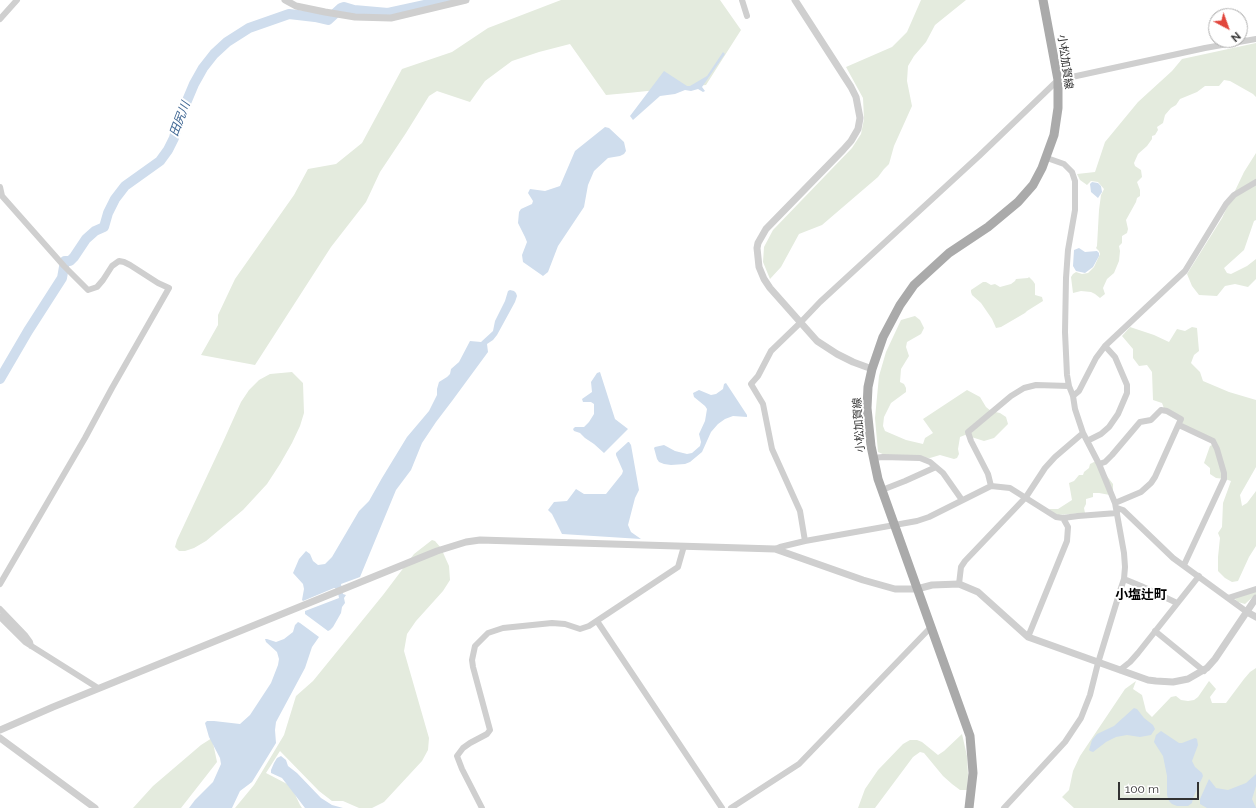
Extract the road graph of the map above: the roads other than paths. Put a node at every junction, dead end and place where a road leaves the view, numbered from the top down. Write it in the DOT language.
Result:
graph roads {
  1 [pos="17,0"];
  2 [pos="285,0"];
  3 [pos="466,0"];
  4 [pos="742,0"];
  5 [pos="795,0"];
  6 [pos="1043,0"];
  7 [pos="747,16"];
  8 [pos="0,19"];
  9 [pos="1256,39"];
  10 [pos="1058,80"];
  11 [pos="1047,158"];
  12 [pos="1256,182"];
  13 [pos="0,186"];
  14 [pos="800,323"];
  15 [pos="1105,346"];
  16 [pos="872,369"];
  17 [pos="1069,386"];
  18 [pos="1073,396"];
  19 [pos="1179,425"];
  20 [pos="1083,433"];
  21 [pos="1087,441"];
  22 [pos="874,458"];
  23 [pos="1099,464"];
  24 [pos="936,467"];
  25 [pos="991,486"];
  26 [pos="882,490"];
  27 [pos="1026,497"];
  28 [pos="962,500"];
  29 [pos="1116,508"];
  30 [pos="1063,518"];
  31 [pos="894,525"];
  32 [pos="805,541"];
  33 [pos="684,546"];
  34 [pos="775,549"];
  35 [pos="1184,565"];
  36 [pos="1199,576"];
  37 [pos="1124,579"];
  38 [pos="0,584"];
  39 [pos="958,584"];
  40 [pos="917,588"];
  41 [pos="1256,589"];
  42 [pos="1228,598"];
  43 [pos="1256,598"];
  44 [pos="1177,603"];
  45 [pos="0,609"];
  46 [pos="1247,612"];
  47 [pos="0,617"];
  48 [pos="1256,617"];
  49 [pos="597,621"];
  50 [pos="931,627"];
  51 [pos="1156,631"];
  52 [pos="1028,637"];
  53 [pos="31,646"];
  54 [pos="1098,663"];
  55 [pos="1120,670"];
  56 [pos="1204,671"];
  57 [pos="98,688"];
  58 [pos="0,730"];
  59 [pos="0,738"];
  60 [pos="95,808"];
  61 [pos="482,808"];
  62 [pos="722,808"];
  63 [pos="731,808"];
  64 [pos="969,808"];
  65 [pos="1004,808"];
  1 -- 8 [label="street"];
  2 -- 3 [label="street"];
  4 -- 7 [label="street"];
  5 -- 14 [label="street"];
  6 -- 10 [label="main road, 小松加賀線"];
  9 -- 10 [label="street"];
  10 -- 11 [label="main road, 小松加賀線"];
  10 -- 14 [label="street"];
  11 -- 16 [label="main road, 小松加賀線"];
  11 -- 17 [label="street"];
  12 -- 15 [label="street"];
  13 -- 38 [label="street"];
  14 -- 16 [label="street"];
  14 -- 32 [label="street"];
  15 -- 18 [label="street"];
  15 -- 21 [label="street"];
  16 -- 22 [label="main road, 小松加賀線"];
  17 -- 18 [label="street"];
  17 -- 25 [label="street"];
  18 -- 20 [label="street"];
  19 -- 23 [label="street"];
  19 -- 29 [label="street"];
  19 -- 35 [label="street"];
  20 -- 21 [label="street"];
  20 -- 27 [label="street"];
  21 -- 23 [label="street"];
  22 -- 24 [label="street"];
  22 -- 26 [label="main road, 小松加賀線"];
  23 -- 29 [label="street"];
  24 -- 26 [label="street"];
  24 -- 28 [label="street"];
  25 -- 27 [label="street"];
  25 -- 28 [label="street"];
  26 -- 31 [label="main road, 小松加賀線"];
  27 -- 30 [label="street"];
  27 -- 39 [label="street"];
  28 -- 31 [label="street"];
  29 -- 30 [label="street"];
  29 -- 35 [label="street"];
  29 -- 37 [label="street"];
  30 -- 52 [label="street"];
  31 -- 32 [label="street"];
  31 -- 40 [label="main road, 小松加賀線"];
  32 -- 34 [label="street"];
  33 -- 34 [label="street"];
  33 -- 49 [label="street"];
  33 -- 57 [label="street"];
  34 -- 40 [label="street"];
  35 -- 36 [label="street"];
  36 -- 42 [label="street"];
  36 -- 44 [label="street"];
  37 -- 44 [label="street"];
  37 -- 54 [label="street"];
  39 -- 40 [label="street"];
  39 -- 52 [label="street"];
  40 -- 50 [label="main road, 小松加賀線"];
  41 -- 42 [label="street"];
  42 -- 46 [label="street"];
  43 -- 46 [label="street"];
  44 -- 51 [label="street"];
  45 -- 53 [label="street"];
  46 -- 48 [label="street"];
  46 -- 56 [label="street"];
  47 -- 53 [label="street"];
  49 -- 61 [label="street"];
  49 -- 62 [label="street"];
  50 -- 63 [label="street"];
  50 -- 64 [label="main road, 小松加賀線"];
  51 -- 55 [label="street"];
  51 -- 56 [label="street"];
  52 -- 54 [label="street"];
  53 -- 57 [label="street"];
  54 -- 55 [label="street"];
  54 -- 65 [label="street"];
  55 -- 56 [label="street"];
  57 -- 58 [label="street"];
  59 -- 60 [label="street"];
}
